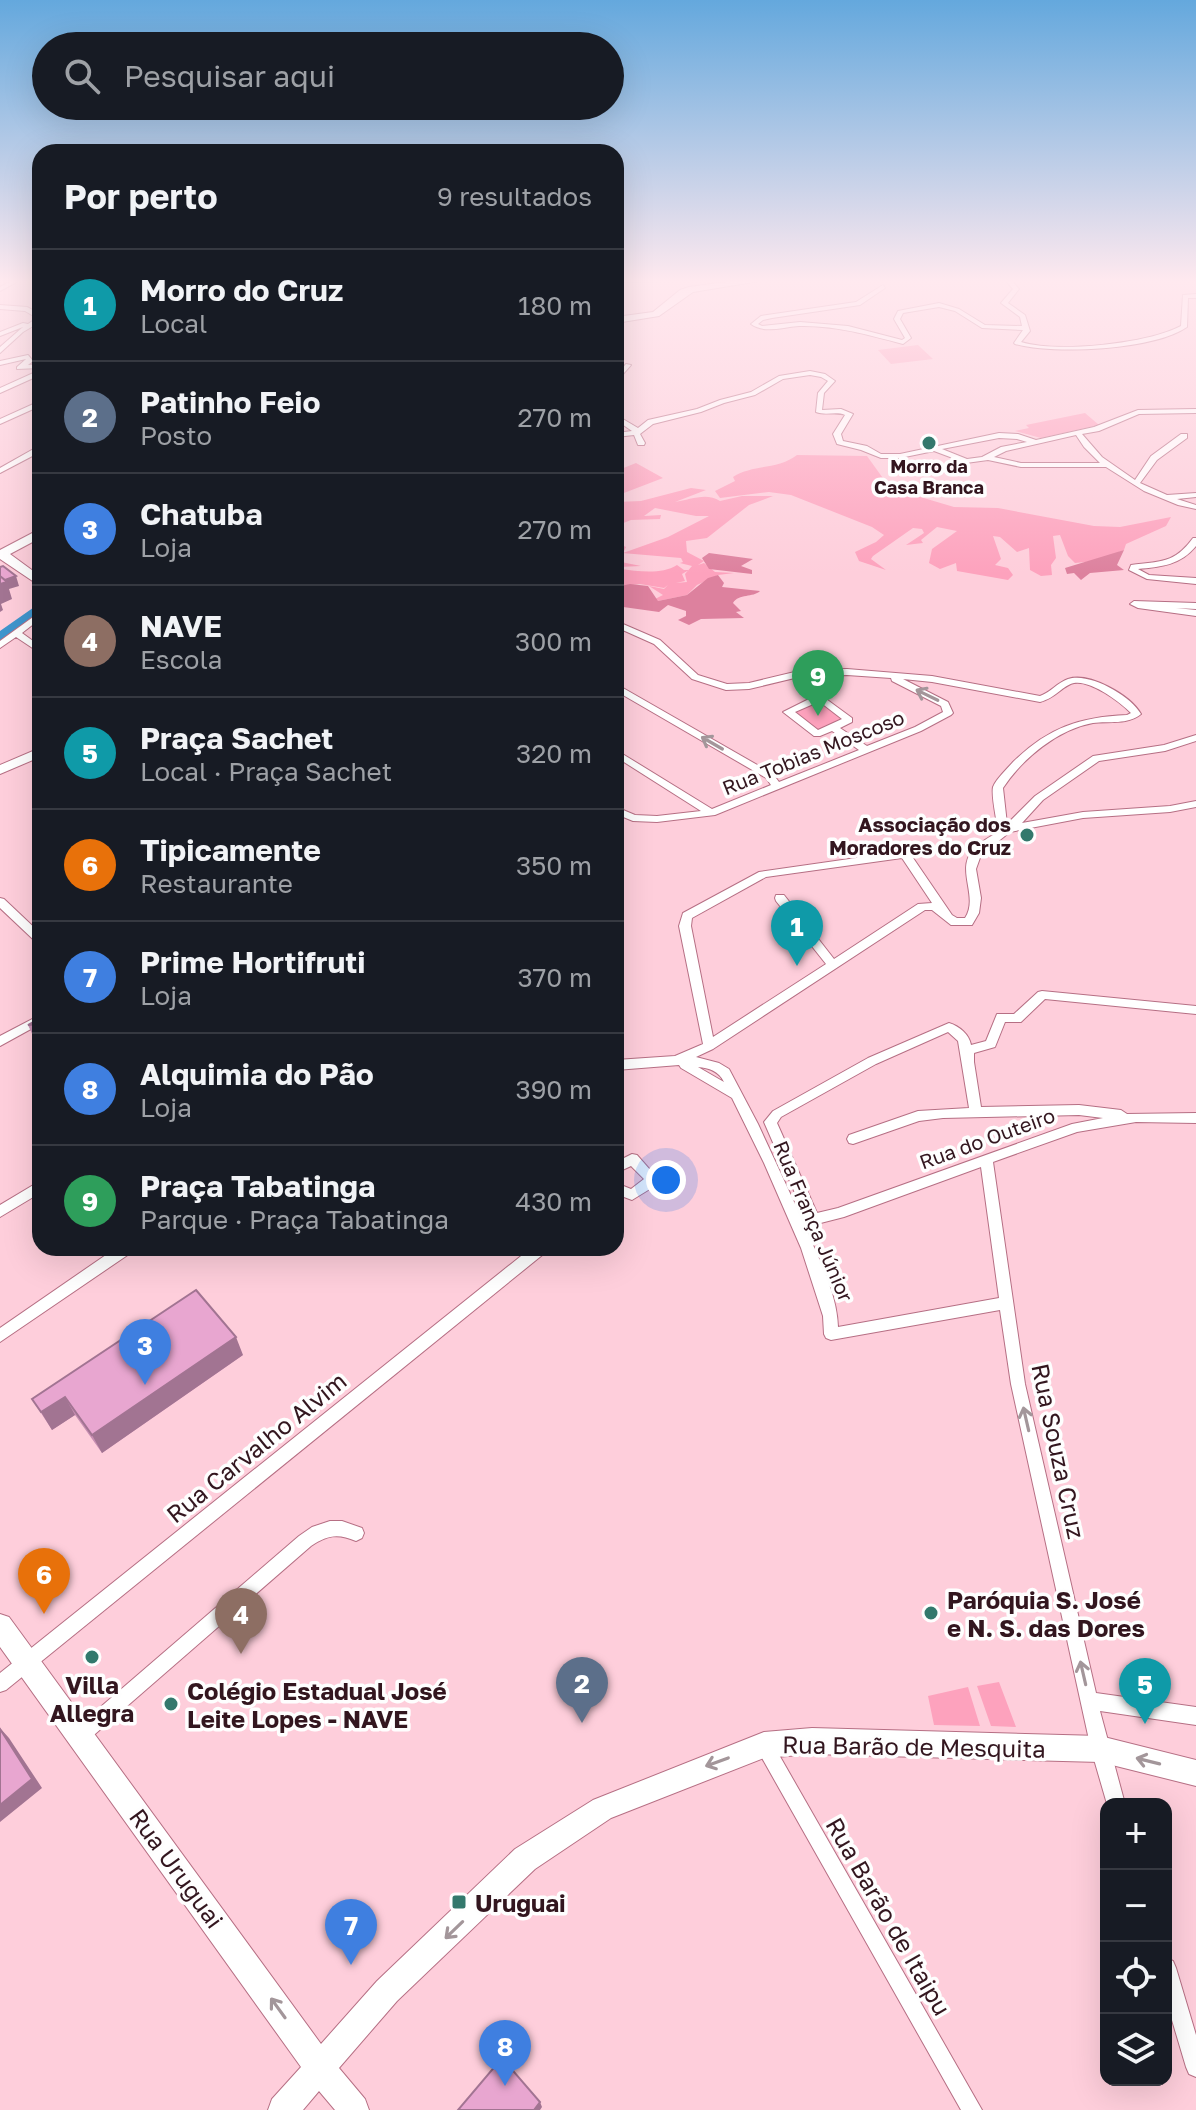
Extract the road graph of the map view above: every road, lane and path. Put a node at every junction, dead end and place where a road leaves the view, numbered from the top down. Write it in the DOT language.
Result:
graph roads {
  1 [pos="25,377"];
  2 [pos="780,377"];
  3 [pos="827,377"];
  4 [pos="0,391"];
  5 [pos="1196,402"];
  6 [pos="683,403"];
  7 [pos="32,407"];
  8 [pos="1149,410"];
  9 [pos="1196,411"];
  10 [pos="677,415"];
  11 [pos="0,422"];
  12 [pos="624,423"];
  13 [pos="637,432"];
  14 [pos="1078,433"];
  15 [pos="624,434"];
  16 [pos="1184,436"];
  17 [pos="1035,442"];
  18 [pos="641,443"];
  19 [pos="937,450"];
  20 [pos="32,453"];
  21 [pos="993,459"];
  22 [pos="1107,465"];
  23 [pos="1006,468"];
  24 [pos="0,471"];
  25 [pos="1137,482"];
  26 [pos="1196,495"];
  27 [pos="1163,497"];
  28 [pos="1196,507"];
  29 [pos="32,537"];
  30 [pos="1196,540"];
  31 [pos="1,554"];
  32 [pos="32,576"];
  33 [pos="1196,581"];
  34 [pos="1196,606"];
  35 [pos="1196,613"];
  36 [pos="32,621"];
  37 [pos="624,628"];
  38 [pos="16,633"];
  39 [pos="32,644"];
  40 [pos="0,645"];
  41 [pos="889,676"];
  42 [pos="624,695"];
  43 [pos="834,728"];
  44 [pos="1196,738"];
  45 [pos="864,749"];
  46 [pos="32,757"];
  47 [pos="624,758"];
  48 [pos="0,770"];
  49 [pos="776,785"];
  50 [pos="1196,804"];
  51 [pos="1169,811"];
  52 [pos="711,813"];
  53 [pos="624,814"];
  54 [pos="1196,816"];
  55 [pos="1006,831"];
  56 [pos="780,898"];
  57 [pos="0,902"];
  58 [pos="952,920"];
  59 [pos="32,932"];
  60 [pos="832,964"];
  61 [pos="1196,1010"];
  62 [pos="32,1024"];
  63 [pos="0,1042"];
  64 [pos="709,1046"];
  65 [pos="673,1061"];
  66 [pos="624,1064"];
  67 [pos="968,1065"];
  68 [pos="976,1112"];
  69 [pos="1136,1117"];
  70 [pos="1196,1118"];
  71 [pos="853,1139"];
  72 [pos="986,1159"];
  73 [pos="624,1164"];
  74 [pos="781,1188"];
  75 [pos="800,1189"];
  76 [pos="32,1191"];
  77 [pos="624,1191"];
  78 [pos="0,1212"];
  79 [pos="814,1220"];
  80 [pos="797,1223"];
  81 [pos="115,1256"];
  82 [pos="531,1256"];
  83 [pos="1005,1303"];
  84 [pos="0,1336"];
  85 [pos="356,1533"];
  86 [pos="0,1626"];
  87 [pos="28,1662"];
  88 [pos="0,1684"];
  89 [pos="1089,1701"];
  90 [pos="1196,1716"];
  91 [pos="81,1735"];
  92 [pos="764,1745"];
  93 [pos="1100,1749"];
  94 [pos="1196,1773"];
  95 [pos="1114,1798"];
  96 [pos="1172,1988"];
  97 [pos="1196,2067"];
  98 [pos="320,2068"];
  99 [pos="283,2110"];
  100 [pos="354,2110"];
  101 [pos="972,2110"];
  1 -- 4 [label="street"];
  2 -- 10 [label="street"];
  3 -- 19 [label="street"];
  5 -- 8 [label="street"];
  6 -- 10 [label="street"];
  7 -- 11 [label="street"];
  8 -- 9 [label="street"];
  8 -- 14 [label="street"];
  10 -- 13 [label="street"];
  12 -- 13 [label="street"];
  13 -- 15 [label="street"];
  13 -- 18 [label="street"];
  14 -- 17 [label="street"];
  14 -- 22 [label="street"];
  16 -- 25 [label="street"];
  17 -- 19 [label="street"];
  17 -- 21 [label="street"];
  19 -- 21 [label="street"];
  20 -- 24 [label="street"];
  21 -- 22 [label="street"];
  21 -- 23 [label="street"];
  22 -- 25 [label="street"];
  25 -- 27 [label="street"];
  26 -- 27 [label="street"];
  27 -- 28 [label="street"];
  29 -- 31 [label="main road"];
  30 -- 33 [label="street"];
  31 -- 32 [label="main road"];
  34 -- 35 [label="street"];
  36 -- 38 [label="street"];
  37 -- 41 [label="street"];
  38 -- 39 [label="street"];
  38 -- 40 [label="street"];
  45 -- 41 [label="street, Rua Tobias Moscoso, one-way"];
  41 -- 55 [label="street"];
  49 -- 42 [label="street, one-way"];
  43 -- 43 [label="street"];
  43 -- 45 [label="street"];
  44 -- 55 [label="street"];
  45 -- 49 [label="street, Rua Tobias Moscoso"];
  46 -- 48 [label="main road"];
  47 -- 52 [label="street"];
  49 -- 52 [label="street, Rua Tobias Moscoso"];
  50 -- 51 [label="street"];
  51 -- 54 [label="street"];
  51 -- 55 [label="street"];
  52 -- 53 [label="street, Rua Tobias Moscoso"];
  55 -- 58 [label="street"];
  56 -- 60 [label="street"];
  57 -- 59 [label="street"];
  58 -- 60 [label="street"];
  58 -- 64 [label="street"];
  60 -- 64 [label="street"];
  61 -- 67 [label="street"];
  62 -- 63 [label="street"];
  64 -- 65 [label="street"];
  65 -- 66 [label="street"];
  65 -- 74 [label="street, Rua França Júnior"];
  67 -- 68 [label="street"];
  67 -- 75 [label="street"];
  68 -- 69 [label="street"];
  68 -- 71 [label="street"];
  69 -- 70 [label="street, Rua do Outeiro"];
  69 -- 72 [label="street, Rua do Outeiro"];
  72 -- 79 [label="street, Rua do Outeiro"];
  72 -- 83 [label="street, Rua Souza Cruz"];
  73 -- 77 [label="street"];
  74 -- 75 [label="street"];
  74 -- 80 [label="street, Rua França Júnior"];
  75 -- 79 [label="street"];
  76 -- 78 [label="street"];
  79 -- 80 [label="street, Rua do Outeiro"];
  80 -- 83 [label="street, Rua França Júnior"];
  81 -- 84 [label="street"];
  82 -- 87 [label="street, Rua Carvalho Alvim"];
  89 -- 83 [label="street, Rua Souza Cruz, one-way"];
  85 -- 91 [label="street"];
  86 -- 87 [label="main road, Rua Uruguai"];
  87 -- 88 [label="street, Rua Carvalho Alvim"];
  87 -- 91 [label="main road, Rua Uruguai"];
  89 -- 90 [label="street"];
  89 -- 93 [label="street, Rua Souza Cruz"];
  98 -- 91 [label="main road, Rua Uruguai, one-way"];
  92 -- 93 [label="main road, Rua Barão de Mesquita"];
  92 -- 98 [label="main road, Rua Barão de Mesquita, one-way"];
  92 -- 101 [label="street, Rua Barão de Itaipu"];
  94 -- 93 [label="main road, Rua Barão de Mesquita, one-way"];
  93 -- 95 [label="street, Rua Souza Cruz"];
  96 -- 97 [label="street"];
  98 -- 99 [label="main road, Rua Barão de Mesquita"];
  98 -- 100 [label="main road, Rua Uruguai"];
}
